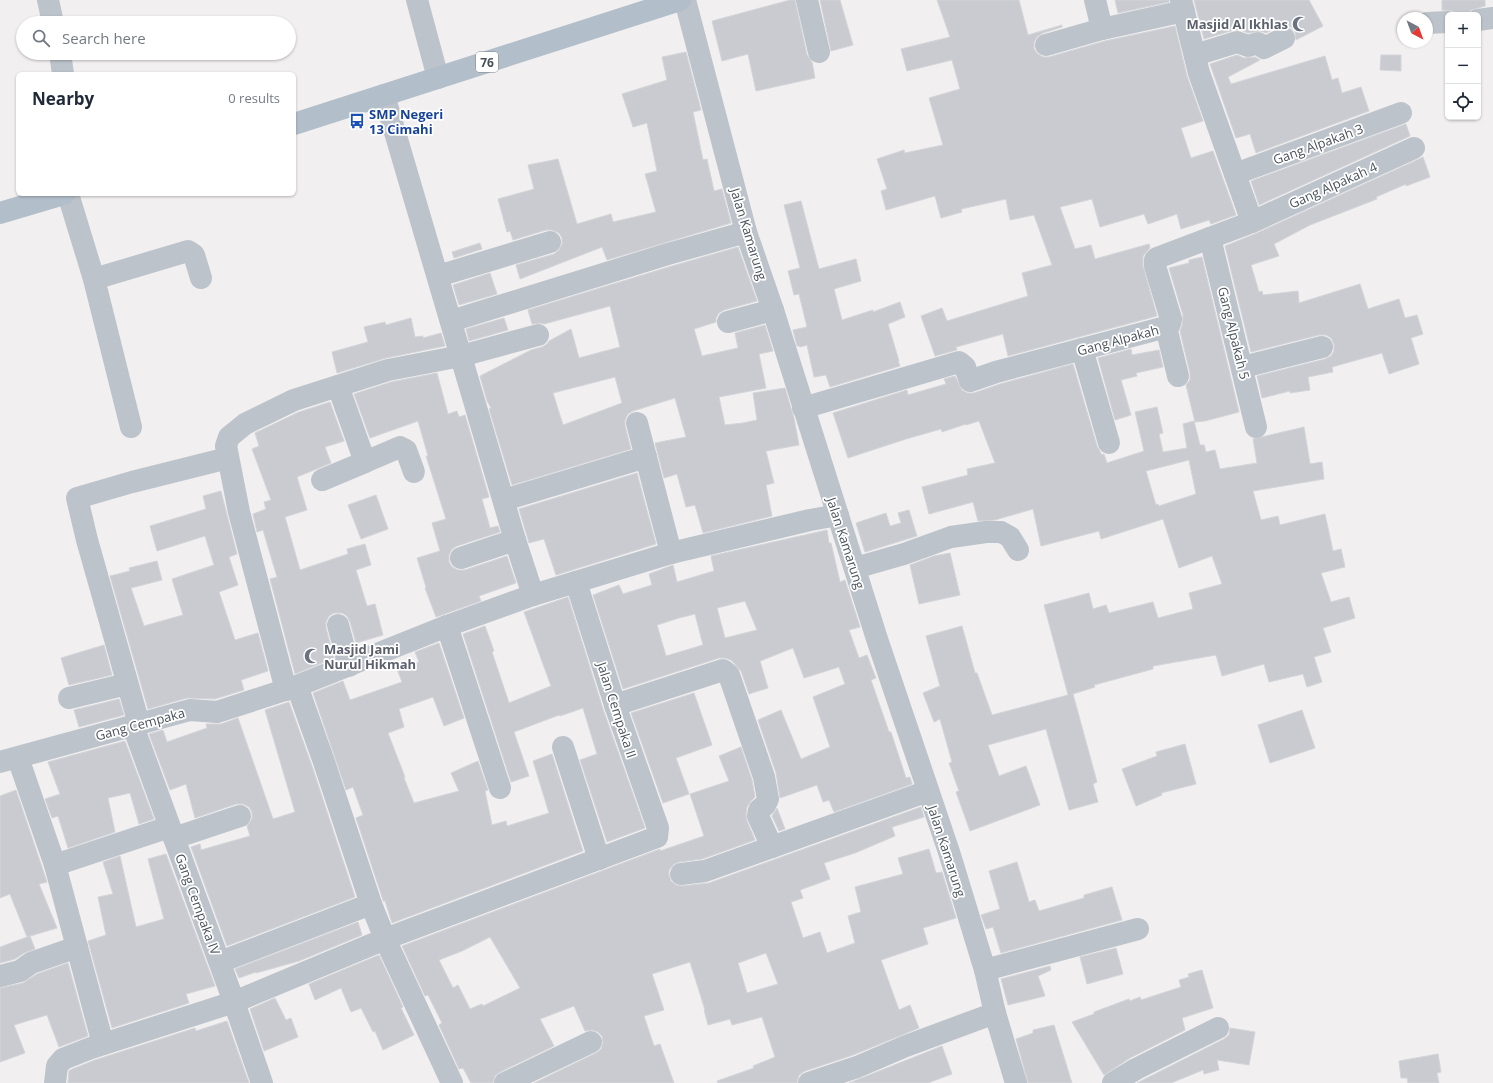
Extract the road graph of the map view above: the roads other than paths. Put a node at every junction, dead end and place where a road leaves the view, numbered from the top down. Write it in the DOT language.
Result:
graph roads {
  1 [pos="48,0"];
  2 [pos="417,0"];
  3 [pos="680,0"];
  4 [pos="685,0"];
  5 [pos="807,0"];
  6 [pos="1095,0"];
  7 [pos="1183,6"];
  8 [pos="51,16"];
  9 [pos="1493,18"];
  10 [pos="1481,20"];
  11 [pos="1445,22"];
  12 [pos="1433,23"];
  13 [pos="1102,29"];
  14 [pos="1284,38"];
  15 [pos="1046,45"];
  16 [pos="819,52"];
  17 [pos="1194,55"];
  18 [pos="61,60"];
  19 [pos="63,72"];
  20 [pos="438,78"];
  21 [pos="384,95"];
  22 [pos="1401,113"];
  23 [pos="296,123"];
  24 [pos="1414,148"];
  25 [pos="1235,174"];
  26 [pos="57,196"];
  27 [pos="69,196"];
  28 [pos="0,213"];
  29 [pos="1252,222"];
  30 [pos="746,232"];
  31 [pos="1210,238"];
  32 [pos="550,242"];
  33 [pos="438,276"];
  34 [pos="201,278"];
  35 [pos="94,279"];
  36 [pos="773,310"];
  37 [pos="451,320"];
  38 [pos="728,322"];
  39 [pos="1166,327"];
  40 [pos="538,335"];
  41 [pos="1322,346"];
  42 [pos="1082,350"];
  43 [pos="461,356"];
  44 [pos="1243,367"];
  45 [pos="1178,376"];
  46 [pos="338,386"];
  47 [pos="803,408"];
  48 [pos="637,423"];
  49 [pos="131,427"];
  50 [pos="1256,427"];
  51 [pos="1110,443"];
  52 [pos="646,457"];
  53 [pos="228,458"];
  54 [pos="365,462"];
  55 [pos="414,472"];
  56 [pos="322,480"];
  57 [pos="504,500"];
  58 [pos="838,515"];
  59 [pos="515,540"];
  60 [pos="1018,550"];
  61 [pos="671,553"];
  62 [pos="461,558"];
  63 [pos="855,568"];
  64 [pos="576,582"];
  65 [pos="533,595"];
  66 [pos="338,625"];
  67 [pos="447,626"];
  68 [pos="349,666"];
  69 [pos="127,684"];
  70 [pos="291,688"];
  71 [pos="68,698"];
  72 [pos="615,705"];
  73 [pos="136,725"];
  74 [pos="563,747"];
  75 [pos="9,760"];
  76 [pos="500,788"];
  77 [pos="928,790"];
  78 [pos="240,816"];
  79 [pos="172,832"];
  80 [pos="772,848"];
  81 [pos="599,859"];
  82 [pos="55,865"];
  83 [pos="682,874"];
  84 [pos="371,904"];
  85 [pos="1138,929"];
  86 [pos="385,939"];
  87 [pos="77,947"];
  88 [pos="220,962"];
  89 [pos="985,970"];
  90 [pos="0,976"];
  91 [pos="234,1002"];
  92 [pos="996,1014"];
  93 [pos="1218,1028"];
  94 [pos="591,1042"];
  95 [pos="103,1044"];
  96 [pos="55,1083"];
  97 [pos="262,1083"];
  98 [pos="452,1083"];
  99 [pos="505,1083"];
  100 [pos="809,1083"];
  101 [pos="1016,1083"];
  102 [pos="1113,1083"];
  1 -- 8 [label="street"];
  2 -- 20 [label="street"];
  3 -- 20 [label="main road, 76"];
  4 -- 30 [label="street, Jalan Kamarung"];
  5 -- 16 [label="street"];
  6 -- 13 [label="street"];
  7 -- 13 [label="street"];
  7 -- 17 [label="street"];
  9 -- 10 [label="street"];
  11 -- 12 [label="street"];
  13 -- 15 [label="street"];
  14 -- 17 [label="street"];
  17 -- 25 [label="street"];
  18 -- 19 [label="street"];
  20 -- 21 [label="main road, 76"];
  21 -- 23 [label="main road, 76"];
  21 -- 33 [label="street"];
  22 -- 25 [label="street, Gang Alpakah 3"];
  24 -- 29 [label="street, Gang Alpakah 4"];
  25 -- 29 [label="street"];
  26 -- 28 [label="main road"];
  27 -- 35 [label="street"];
  29 -- 31 [label="street, Gang Alpakah"];
  30 -- 36 [label="street, Jalan Kamarung"];
  30 -- 37 [label="street"];
  31 -- 39 [label="street, Gang Alpakah"];
  31 -- 44 [label="street, Gang Alpakah 5"];
  32 -- 33 [label="street"];
  33 -- 37 [label="street"];
  34 -- 35 [label="street"];
  35 -- 49 [label="street"];
  36 -- 38 [label="street"];
  36 -- 47 [label="street, Jalan Kamarung"];
  37 -- 43 [label="street"];
  39 -- 42 [label="street, Gang Alpakah"];
  39 -- 45 [label="street"];
  40 -- 43 [label="street"];
  41 -- 44 [label="street"];
  42 -- 47 [label="street, Gang Alpakah"];
  42 -- 51 [label="street"];
  43 -- 46 [label="street"];
  43 -- 57 [label="street"];
  44 -- 50 [label="street, Gang Alpakah 5"];
  46 -- 53 [label="street"];
  46 -- 54 [label="street"];
  47 -- 58 [label="street, Jalan Kamarung"];
  48 -- 52 [label="street"];
  52 -- 57 [label="street"];
  52 -- 61 [label="street"];
  53 -- 69 [label="street, Gang Cempaka IV"];
  53 -- 70 [label="street"];
  54 -- 55 [label="street"];
  54 -- 56 [label="street"];
  57 -- 59 [label="street"];
  58 -- 61 [label="street, Gang Cempaka"];
  58 -- 63 [label="street, Jalan Kamarung"];
  59 -- 62 [label="street"];
  59 -- 65 [label="street"];
  60 -- 63 [label="street"];
  61 -- 64 [label="street, Gang Cempaka"];
  63 -- 77 [label="street, Jalan Kamarung"];
  64 -- 65 [label="street, Gang Cempaka"];
  64 -- 72 [label="street, Jalan Cempaka II"];
  65 -- 67 [label="street, Gang Cempaka"];
  66 -- 68 [label="street"];
  67 -- 68 [label="street, Gang Cempaka"];
  67 -- 76 [label="street"];
  68 -- 70 [label="street, Gang Cempaka"];
  69 -- 71 [label="street"];
  69 -- 73 [label="street, Gang Cempaka IV"];
  70 -- 73 [label="street, Gang Cempaka"];
  70 -- 84 [label="street"];
  72 -- 80 [label="street"];
  72 -- 81 [label="street, Jalan Cempaka II"];
  73 -- 75 [label="street, Gang Cempaka"];
  73 -- 79 [label="street, Gang Cempaka IV"];
  74 -- 81 [label="street"];
  75 -- 82 [label="street"];
  77 -- 80 [label="street"];
  77 -- 89 [label="street, Jalan Kamarung"];
  78 -- 79 [label="street"];
  79 -- 82 [label="street"];
  79 -- 88 [label="street, Gang Cempaka IV"];
  80 -- 83 [label="street"];
  81 -- 86 [label="street"];
  82 -- 87 [label="street"];
  84 -- 86 [label="street"];
  84 -- 88 [label="street"];
  85 -- 89 [label="street"];
  86 -- 91 [label="street"];
  86 -- 98 [label="street"];
  87 -- 90 [label="street"];
  87 -- 95 [label="street"];
  88 -- 91 [label="street, Gang Cempaka IV"];
  89 -- 92 [label="street, Jalan Kamarung"];
  91 -- 95 [label="street"];
  91 -- 97 [label="street, Gang Cempaka IV"];
  92 -- 100 [label="street"];
  92 -- 101 [label="street, Jalan Kamarung"];
  93 -- 102 [label="street"];
  94 -- 99 [label="street"];
  95 -- 96 [label="street"];
}
